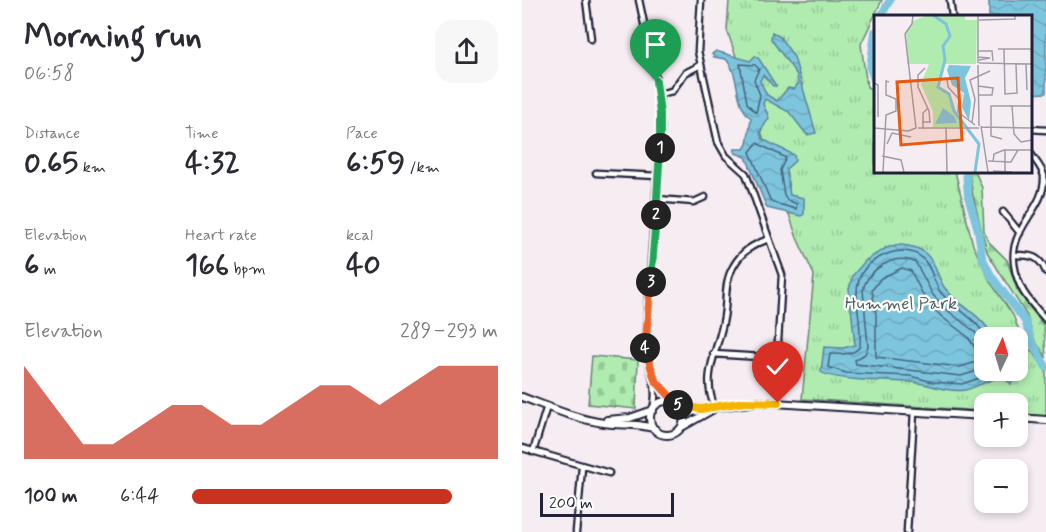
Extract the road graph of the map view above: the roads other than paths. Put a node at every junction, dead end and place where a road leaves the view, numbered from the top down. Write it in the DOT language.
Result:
graph roads {
  1 [pos="586,0"];
  2 [pos="639,0"];
  3 [pos="701,0"];
  4 [pos="950,0"];
  5 [pos="952,15"];
  6 [pos="591,39"];
  7 [pos="701,65"];
  8 [pos="658,93"];
  9 [pos="1031,129"];
  10 [pos="1046,130"];
  11 [pos="1031,154"];
  12 [pos="1045,172"];
  13 [pos="596,173"];
  14 [pos="658,176"];
  15 [pos="705,197"];
  16 [pos="657,199"];
  17 [pos="1003,212"];
  18 [pos="1020,233"];
  19 [pos="769,239"];
  20 [pos="1016,255"];
  21 [pos="1046,272"];
  22 [pos="1046,320"];
  23 [pos="713,354"];
  24 [pos="655,380"];
  25 [pos="522,397"];
  26 [pos="675,403"];
  27 [pos="547,406"];
  28 [pos="715,408"];
  29 [pos="653,409"];
  30 [pos="914,412"];
  31 [pos="974,415"];
  32 [pos="585,419"];
  33 [pos="1028,419"];
  34 [pos="1046,420"];
  35 [pos="680,428"];
  36 [pos="656,429"];
  37 [pos="522,448"];
  38 [pos="533,452"];
  39 [pos="582,467"];
  40 [pos="609,473"];
  41 [pos="576,532"];
  42 [pos="907,532"];
  1 -- 6 [label="street"];
  2 -- 8 [label="street"];
  3 -- 7 [label="street"];
  4 -- 5 [label="street"];
  7 -- 8 [label="street"];
  7 -- 19 [label="street"];
  8 -- 14 [label="street"];
  9 -- 10 [label="street"];
  11 -- 12 [label="street"];
  12 -- 18 [label="street"];
  13 -- 14 [label="street"];
  14 -- 16 [label="street"];
  15 -- 16 [label="street"];
  16 -- 24 [label="street"];
  17 -- 18 [label="street"];
  18 -- 20 [label="street"];
  19 -- 23 [label="street"];
  19 -- 23 [label="street"];
  20 -- 21 [label="street"];
  20 -- 22 [label="street"];
  23 -- 28 [label="street"];
  24 -- 26 [label="street"];
  24 -- 29 [label="street"];
  25 -- 27 [label="street"];
  26 -- 28 [label="street"];
  26 -- 29 [label="street"];
  26 -- 35 [label="street"];
  27 -- 32 [label="street"];
  27 -- 38 [label="street"];
  28 -- 30 [label="street"];
  28 -- 35 [label="street"];
  29 -- 32 [label="street"];
  29 -- 36 [label="street"];
  30 -- 31 [label="street"];
  30 -- 42 [label="street"];
  32 -- 36 [label="street"];
  33 -- 34 [label="street"];
  35 -- 36 [label="street"];
  37 -- 38 [label="street"];
  38 -- 39 [label="street"];
  39 -- 40 [label="street"];
  39 -- 41 [label="street"];
}
